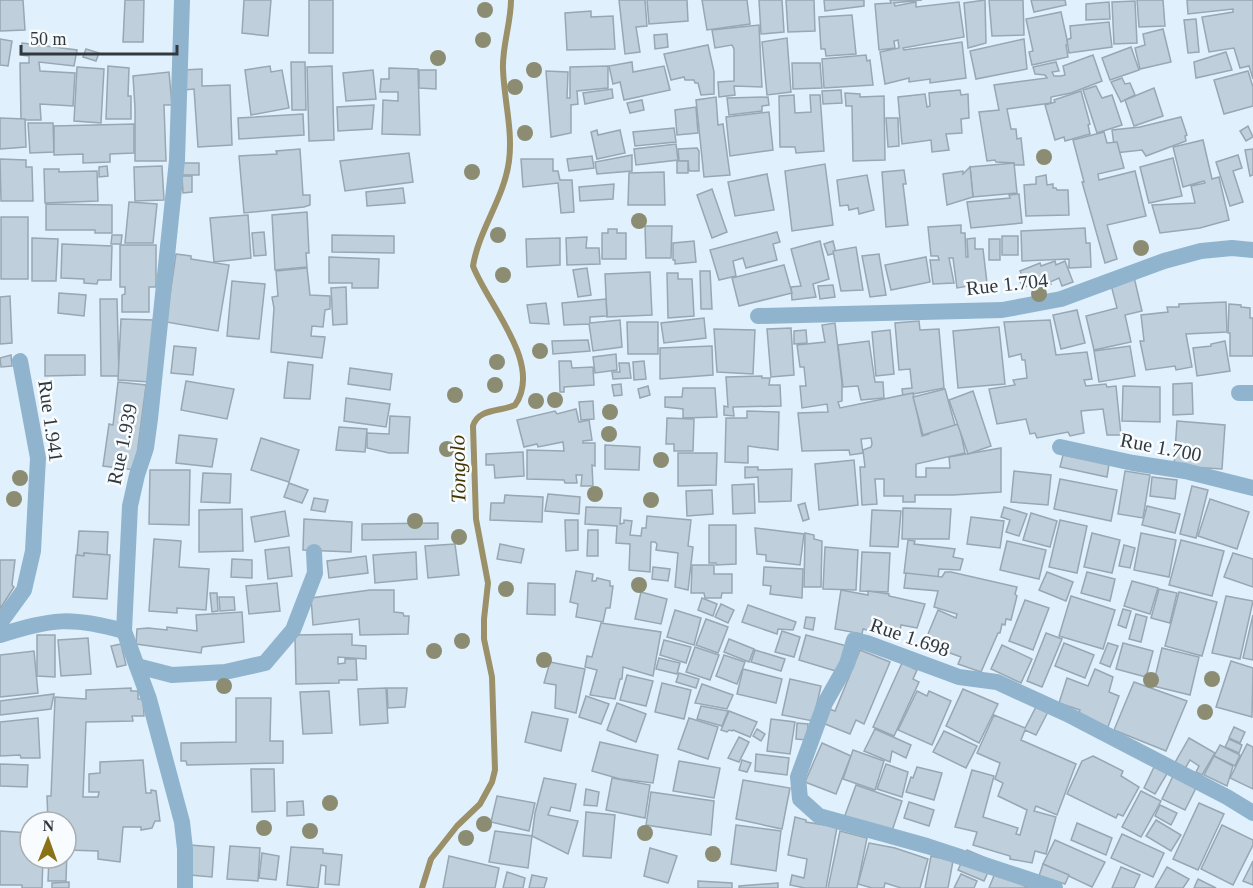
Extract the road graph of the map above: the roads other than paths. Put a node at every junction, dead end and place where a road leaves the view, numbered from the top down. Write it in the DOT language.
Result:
graph roads {
  1 [pos="182,0"];
  2 [pos="1253,250"];
  3 [pos="758,315"];
  4 [pos="20,361"];
  5 [pos="1060,447"];
  6 [pos="1253,488"];
  7 [pos="314,552"];
  8 [pos="0,623"];
  9 [pos="124,631"];
  10 [pos="0,636"];
  11 [pos="137,666"];
  12 [pos="1253,813"];
  13 [pos="185,888"];
  14 [pos="1055,888"];
  1 -- 9 [label="street, Rue 1.939"];
  2 -- 3 [label="street, Rue 1.704"];
  4 -- 8 [label="street, Rue 1.941"];
  5 -- 6 [label="street, Rue 1.700"];
  7 -- 11 [label="street"];
  9 -- 10 [label="street"];
  9 -- 11 [label="street, Rue 1.939"];
  11 -- 13 [label="street, Rue 1.939"];
  12 -- 14 [label="street, Rue 1.698"];
}
